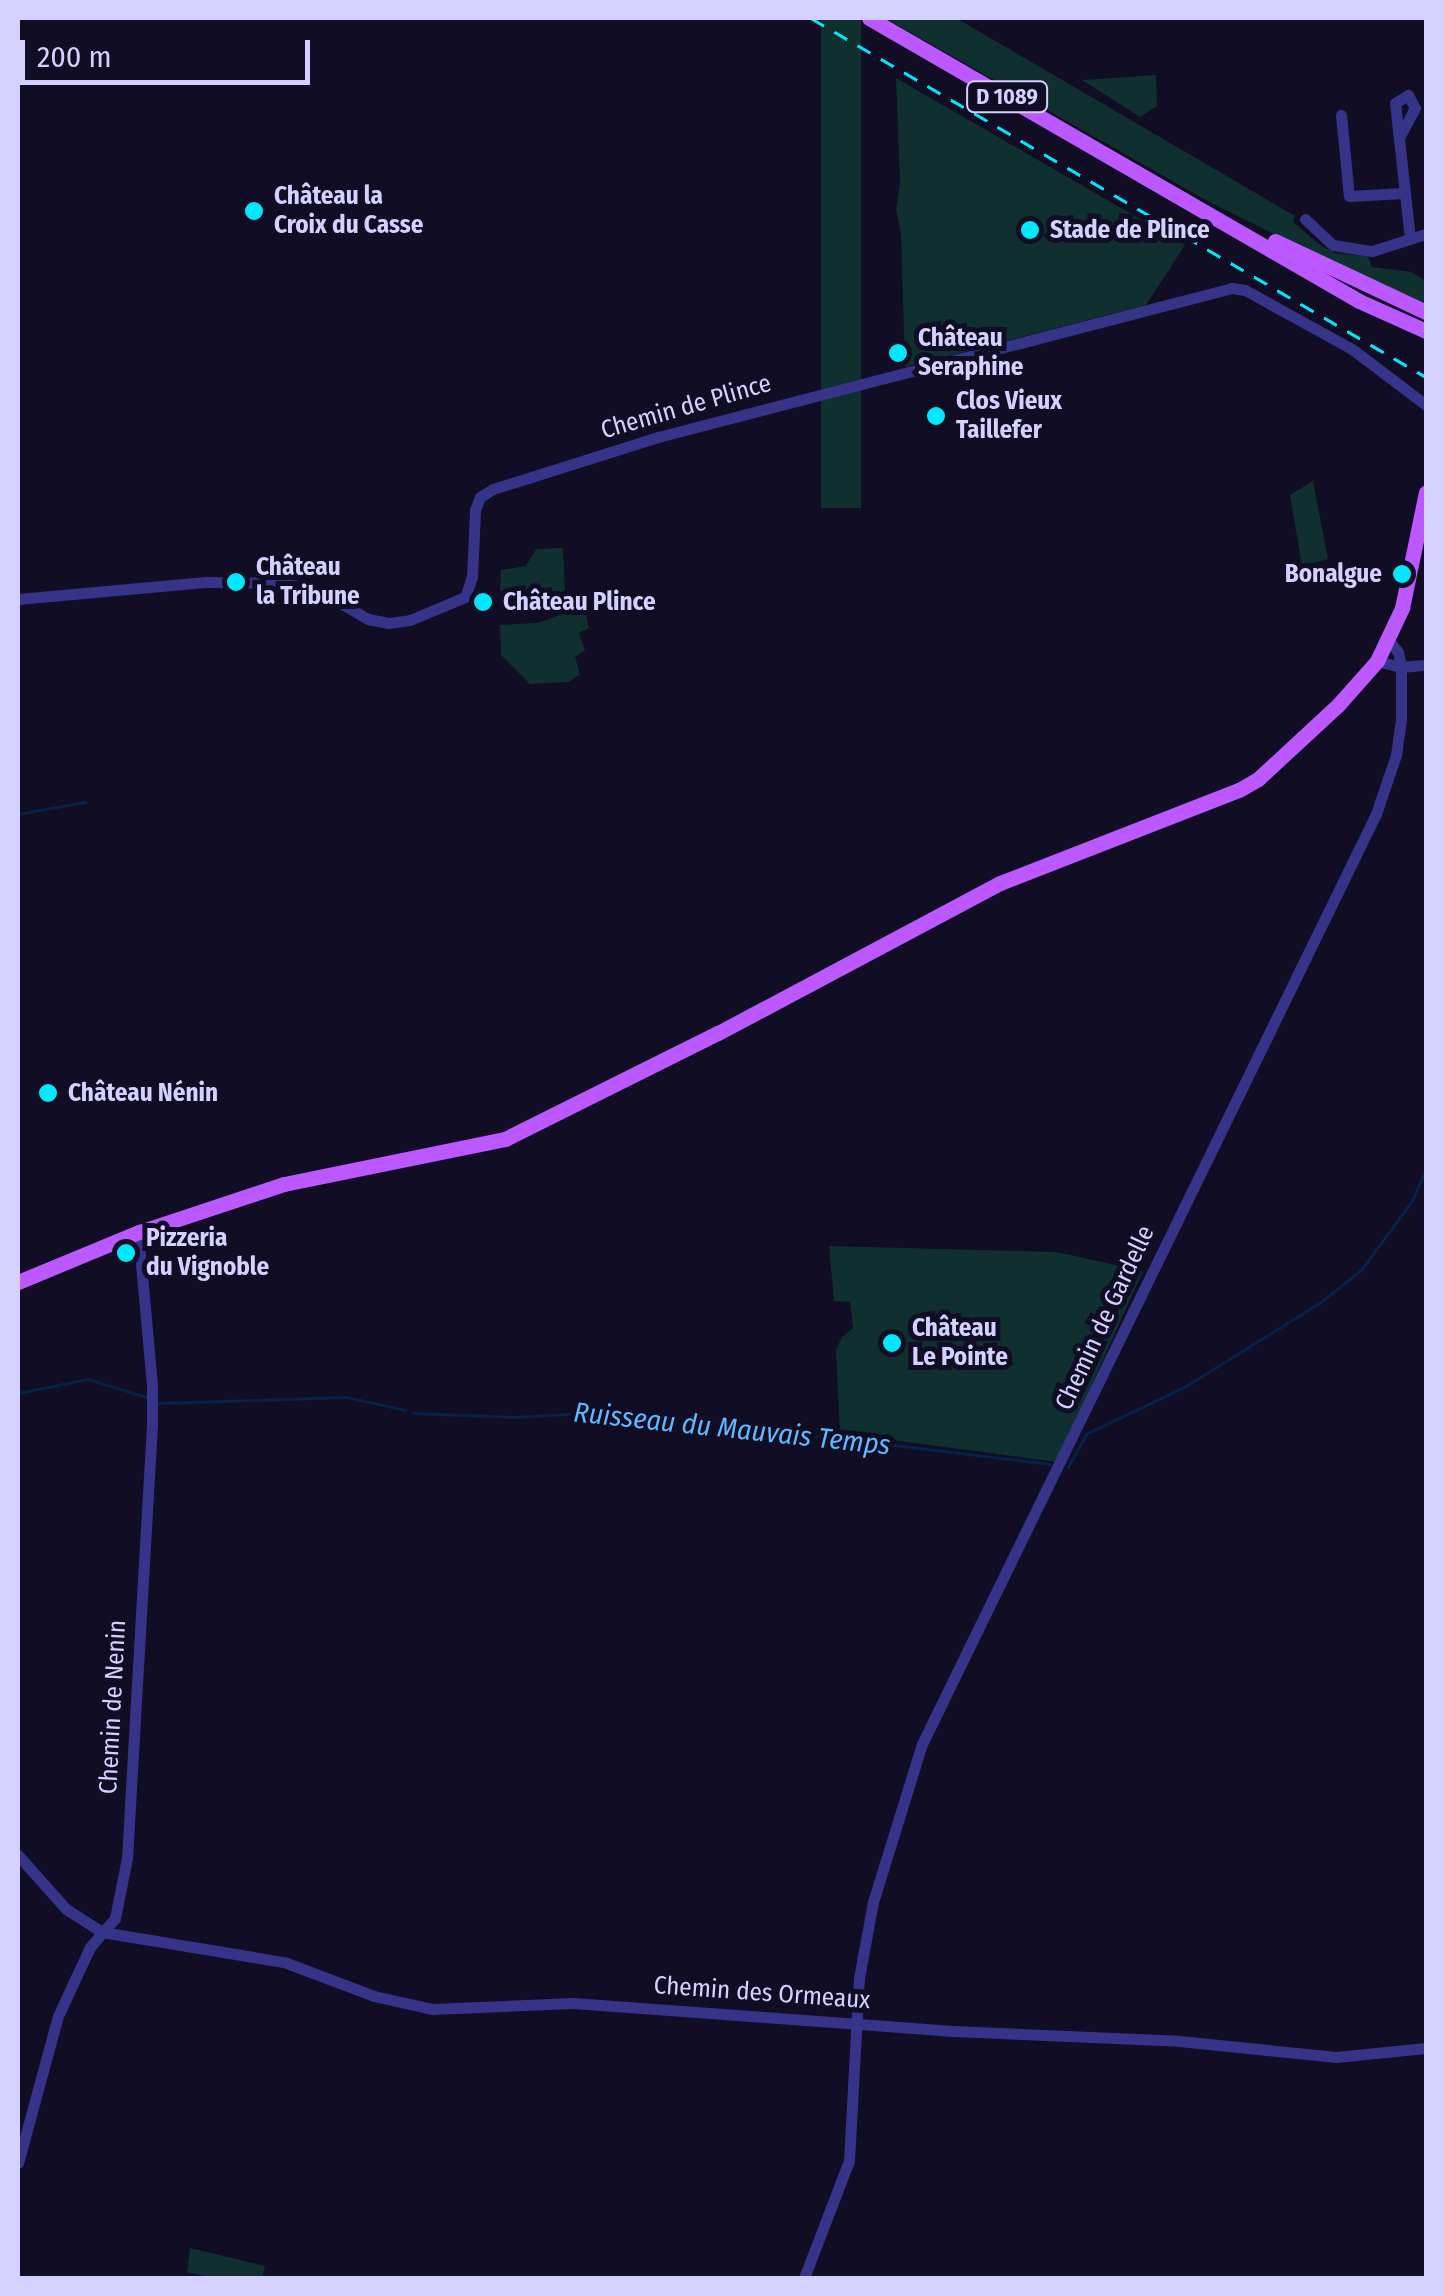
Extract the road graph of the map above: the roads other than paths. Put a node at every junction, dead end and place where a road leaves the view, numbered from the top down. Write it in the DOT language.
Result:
graph roads {
  1 [pos="869,18"];
  2 [pos="1341,115"];
  3 [pos="1400,136"];
  4 [pos="1168,189"];
  5 [pos="1404,192"];
  6 [pos="1305,219"];
  7 [pos="1426,234"];
  8 [pos="1410,238"];
  9 [pos="1426,312"];
  10 [pos="1426,331"];
  11 [pos="1426,405"];
  12 [pos="1426,492"];
  13 [pos="18,599"];
  14 [pos="1389,642"];
  15 [pos="1377,661"];
  16 [pos="1426,664"];
  17 [pos="1401,667"];
  18 [pos="138,1232"];
  19 [pos="18,1282"];
  20 [pos="18,1855"];
  21 [pos="102,1932"];
  22 [pos="856,2022"];
  23 [pos="1426,2048"];
  24 [pos="18,2162"];
  25 [pos="804,2278"];
  1 -- 4 [label="main road, D 1089"];
  2 -- 5 [label="street"];
  3 -- 5 [label="street"];
  4 -- 9 [label="main road, D 1089"];
  4 -- 10 [label="main road, D 1089"];
  5 -- 8 [label="street"];
  6 -- 8 [label="street"];
  7 -- 8 [label="street"];
  11 -- 13 [label="street, Chemin de Plince"];
  12 -- 14 [label="main road"];
  14 -- 15 [label="main road"];
  14 -- 17 [label="street, Chemin de Gardelle"];
  15 -- 17 [label="street"];
  15 -- 18 [label="main road"];
  16 -- 17 [label="street"];
  17 -- 22 [label="street, Chemin de Gardelle"];
  18 -- 19 [label="main road"];
  18 -- 21 [label="street, Chemin de Nenin"];
  20 -- 21 [label="street"];
  21 -- 22 [label="street, Chemin des Ormeaux"];
  21 -- 24 [label="street, Chemin de Nenin"];
  22 -- 23 [label="street, Chemin des Ormeaux"];
  22 -- 25 [label="street, Chemin de Gardelle"];
}
